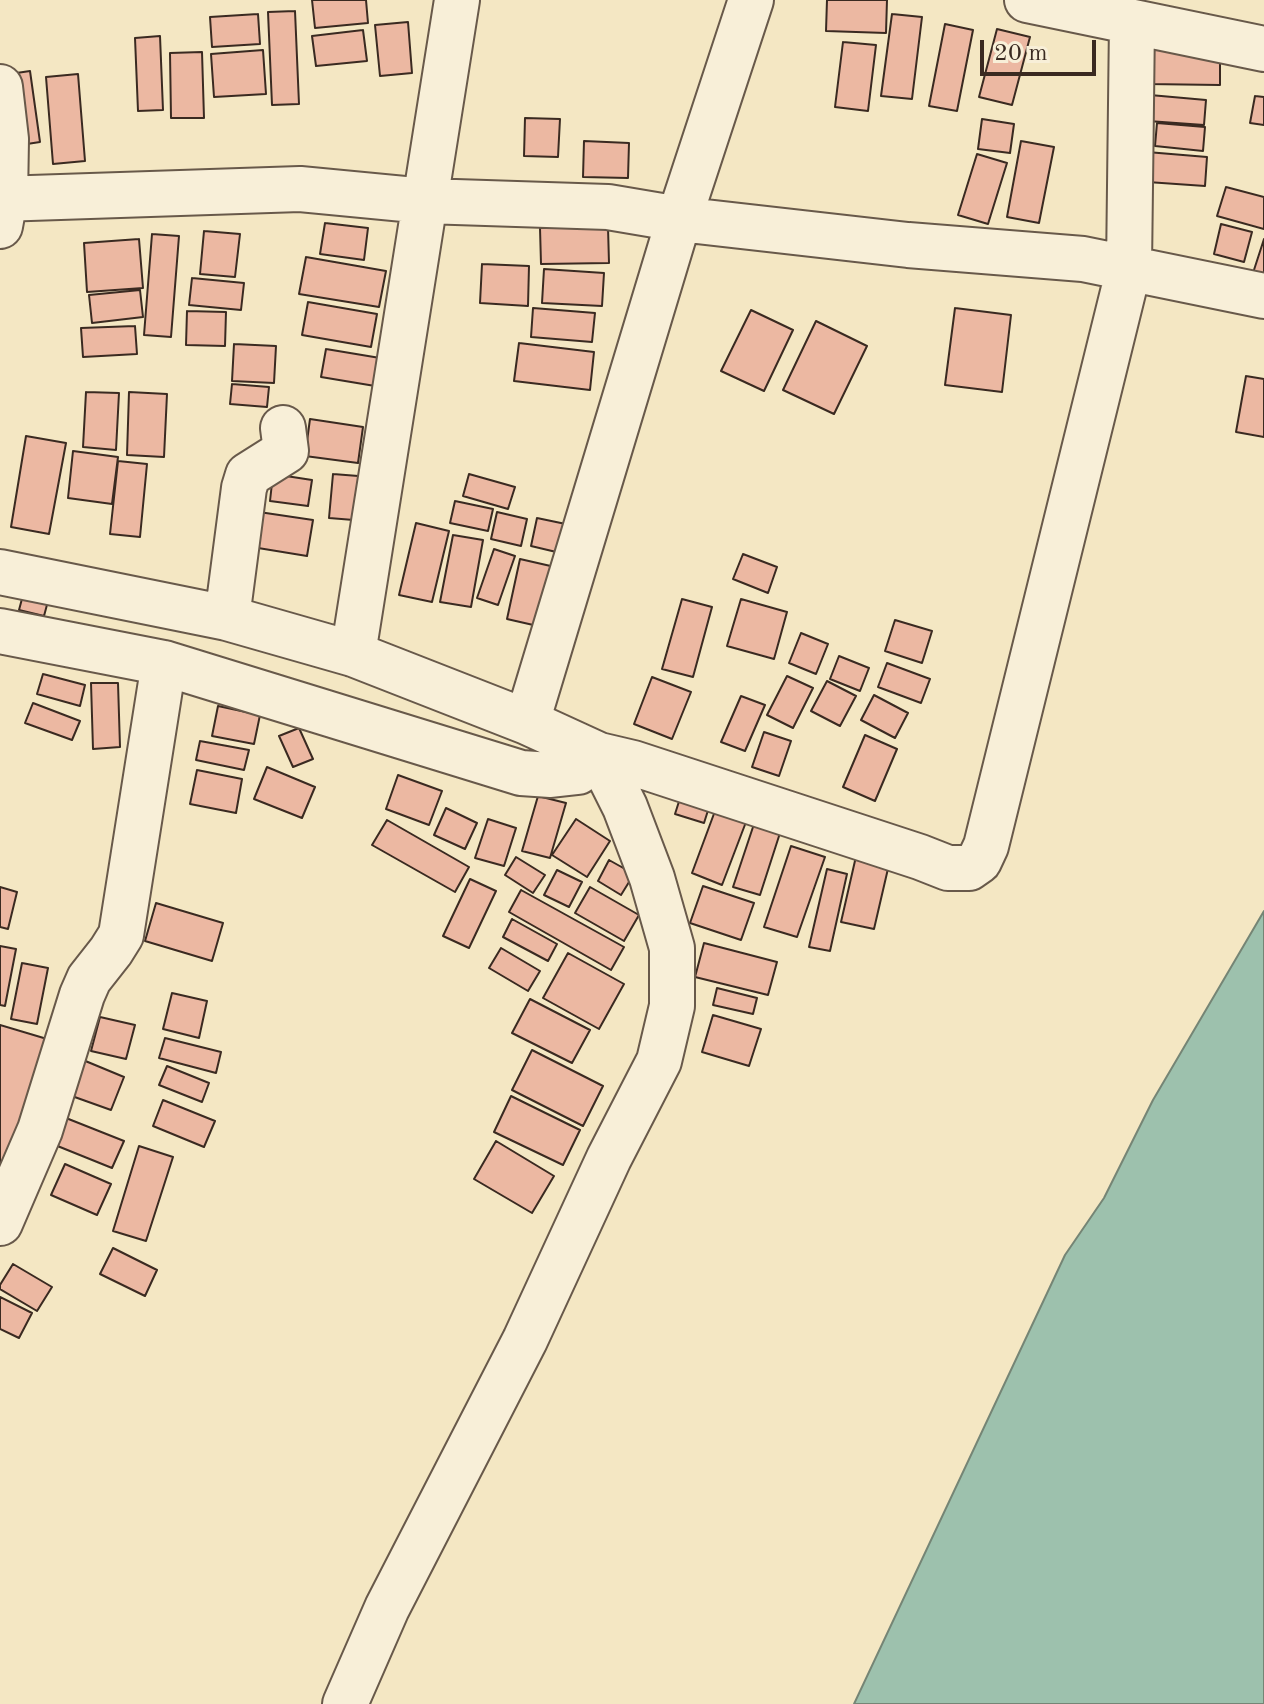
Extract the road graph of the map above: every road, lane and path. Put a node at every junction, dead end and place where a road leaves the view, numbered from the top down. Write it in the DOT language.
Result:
graph roads {
  1 [pos="457,0"];
  2 [pos="751,0"];
  3 [pos="1027,0"];
  4 [pos="1132,22"];
  5 [pos="1264,49"];
  6 [pos="0,87"];
  7 [pos="425,201"];
  8 [pos="2,208"];
  9 [pos="679,219"];
  10 [pos="1129,268"];
  11 [pos="1264,296"];
  12 [pos="283,428"];
  13 [pos="0,572"];
  14 [pos="227,618"];
  15 [pos="0,631"];
  16 [pos="353,654"];
  17 [pos="164,663"];
  18 [pos="527,722"];
  19 [pos="599,755"];
  20 [pos="0,1223"];
  21 [pos="345,1704"];
  1 -- 7 [label="street"];
  2 -- 9 [label="street"];
  3 -- 4 [label="street"];
  4 -- 5 [label="street"];
  4 -- 10 [label="street"];
  6 -- 8 [label="street"];
  7 -- 8 [label="street"];
  7 -- 9 [label="street"];
  7 -- 16 [label="street"];
  9 -- 10 [label="street"];
  9 -- 18 [label="street"];
  10 -- 11 [label="street"];
  10 -- 19 [label="street"];
  12 -- 14 [label="street"];
  13 -- 14 [label="street"];
  14 -- 16 [label="street"];
  15 -- 17 [label="street"];
  16 -- 18 [label="street"];
  17 -- 19 [label="street"];
  17 -- 20 [label="street"];
  18 -- 19 [label="street"];
  19 -- 21 [label="street"];
}
